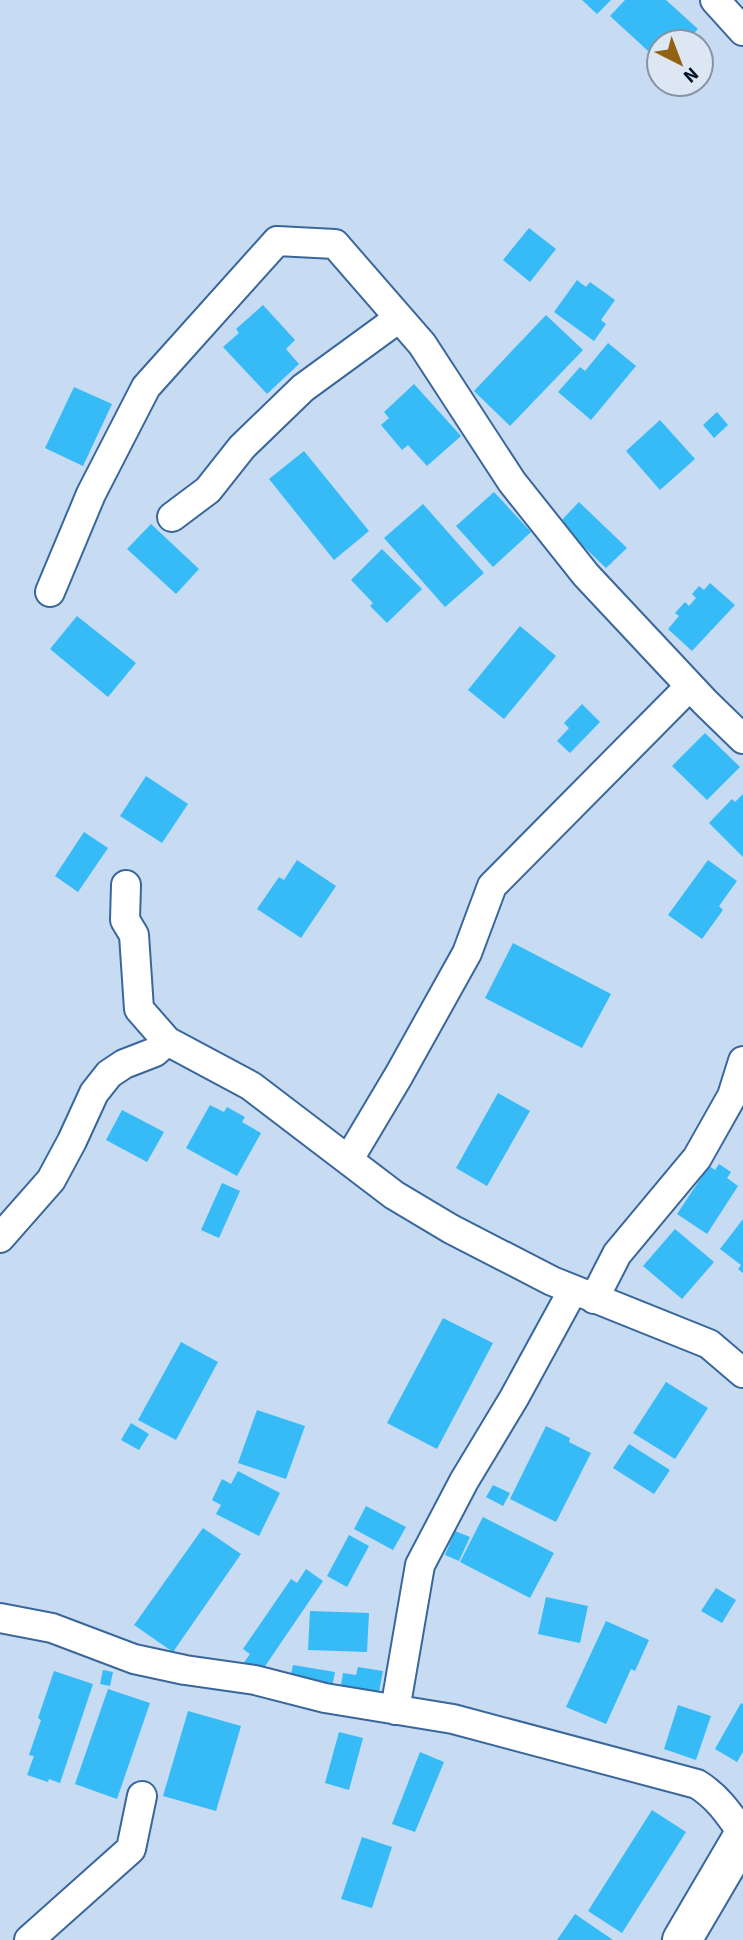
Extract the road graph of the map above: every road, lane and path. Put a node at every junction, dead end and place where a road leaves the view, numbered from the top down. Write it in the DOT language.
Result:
graph roads {
  1 [pos="715,0"];
  2 [pos="743,32"];
  3 [pos="399,318"];
  4 [pos="172,517"];
  5 [pos="51,592"];
  6 [pos="690,686"];
  7 [pos="743,739"];
  8 [pos="126,885"];
  9 [pos="167,1041"];
  10 [pos="743,1061"];
  11 [pos="738,1097"];
  12 [pos="349,1159"];
  13 [pos="0,1238"];
  14 [pos="584,1294"];
  15 [pos="743,1373"];
  16 [pos="0,1618"];
  17 [pos="395,1710"];
  18 [pos="142,1796"];
  19 [pos="743,1835"];
  20 [pos="29,1940"];
  21 [pos="682,1940"];
  1 -- 2 [label="street"];
  3 -- 4 [label="street"];
  3 -- 5 [label="street"];
  3 -- 6 [label="street"];
  6 -- 7 [label="street"];
  6 -- 12 [label="street"];
  8 -- 9 [label="street"];
  9 -- 12 [label="street"];
  9 -- 13 [label="street"];
  10 -- 11 [label="street"];
  11 -- 14 [label="street"];
  12 -- 14 [label="street"];
  14 -- 15 [label="street"];
  14 -- 17 [label="street"];
  16 -- 17 [label="street"];
  17 -- 19 [label="street"];
  18 -- 20 [label="street"];
  19 -- 21 [label="street"];
}
